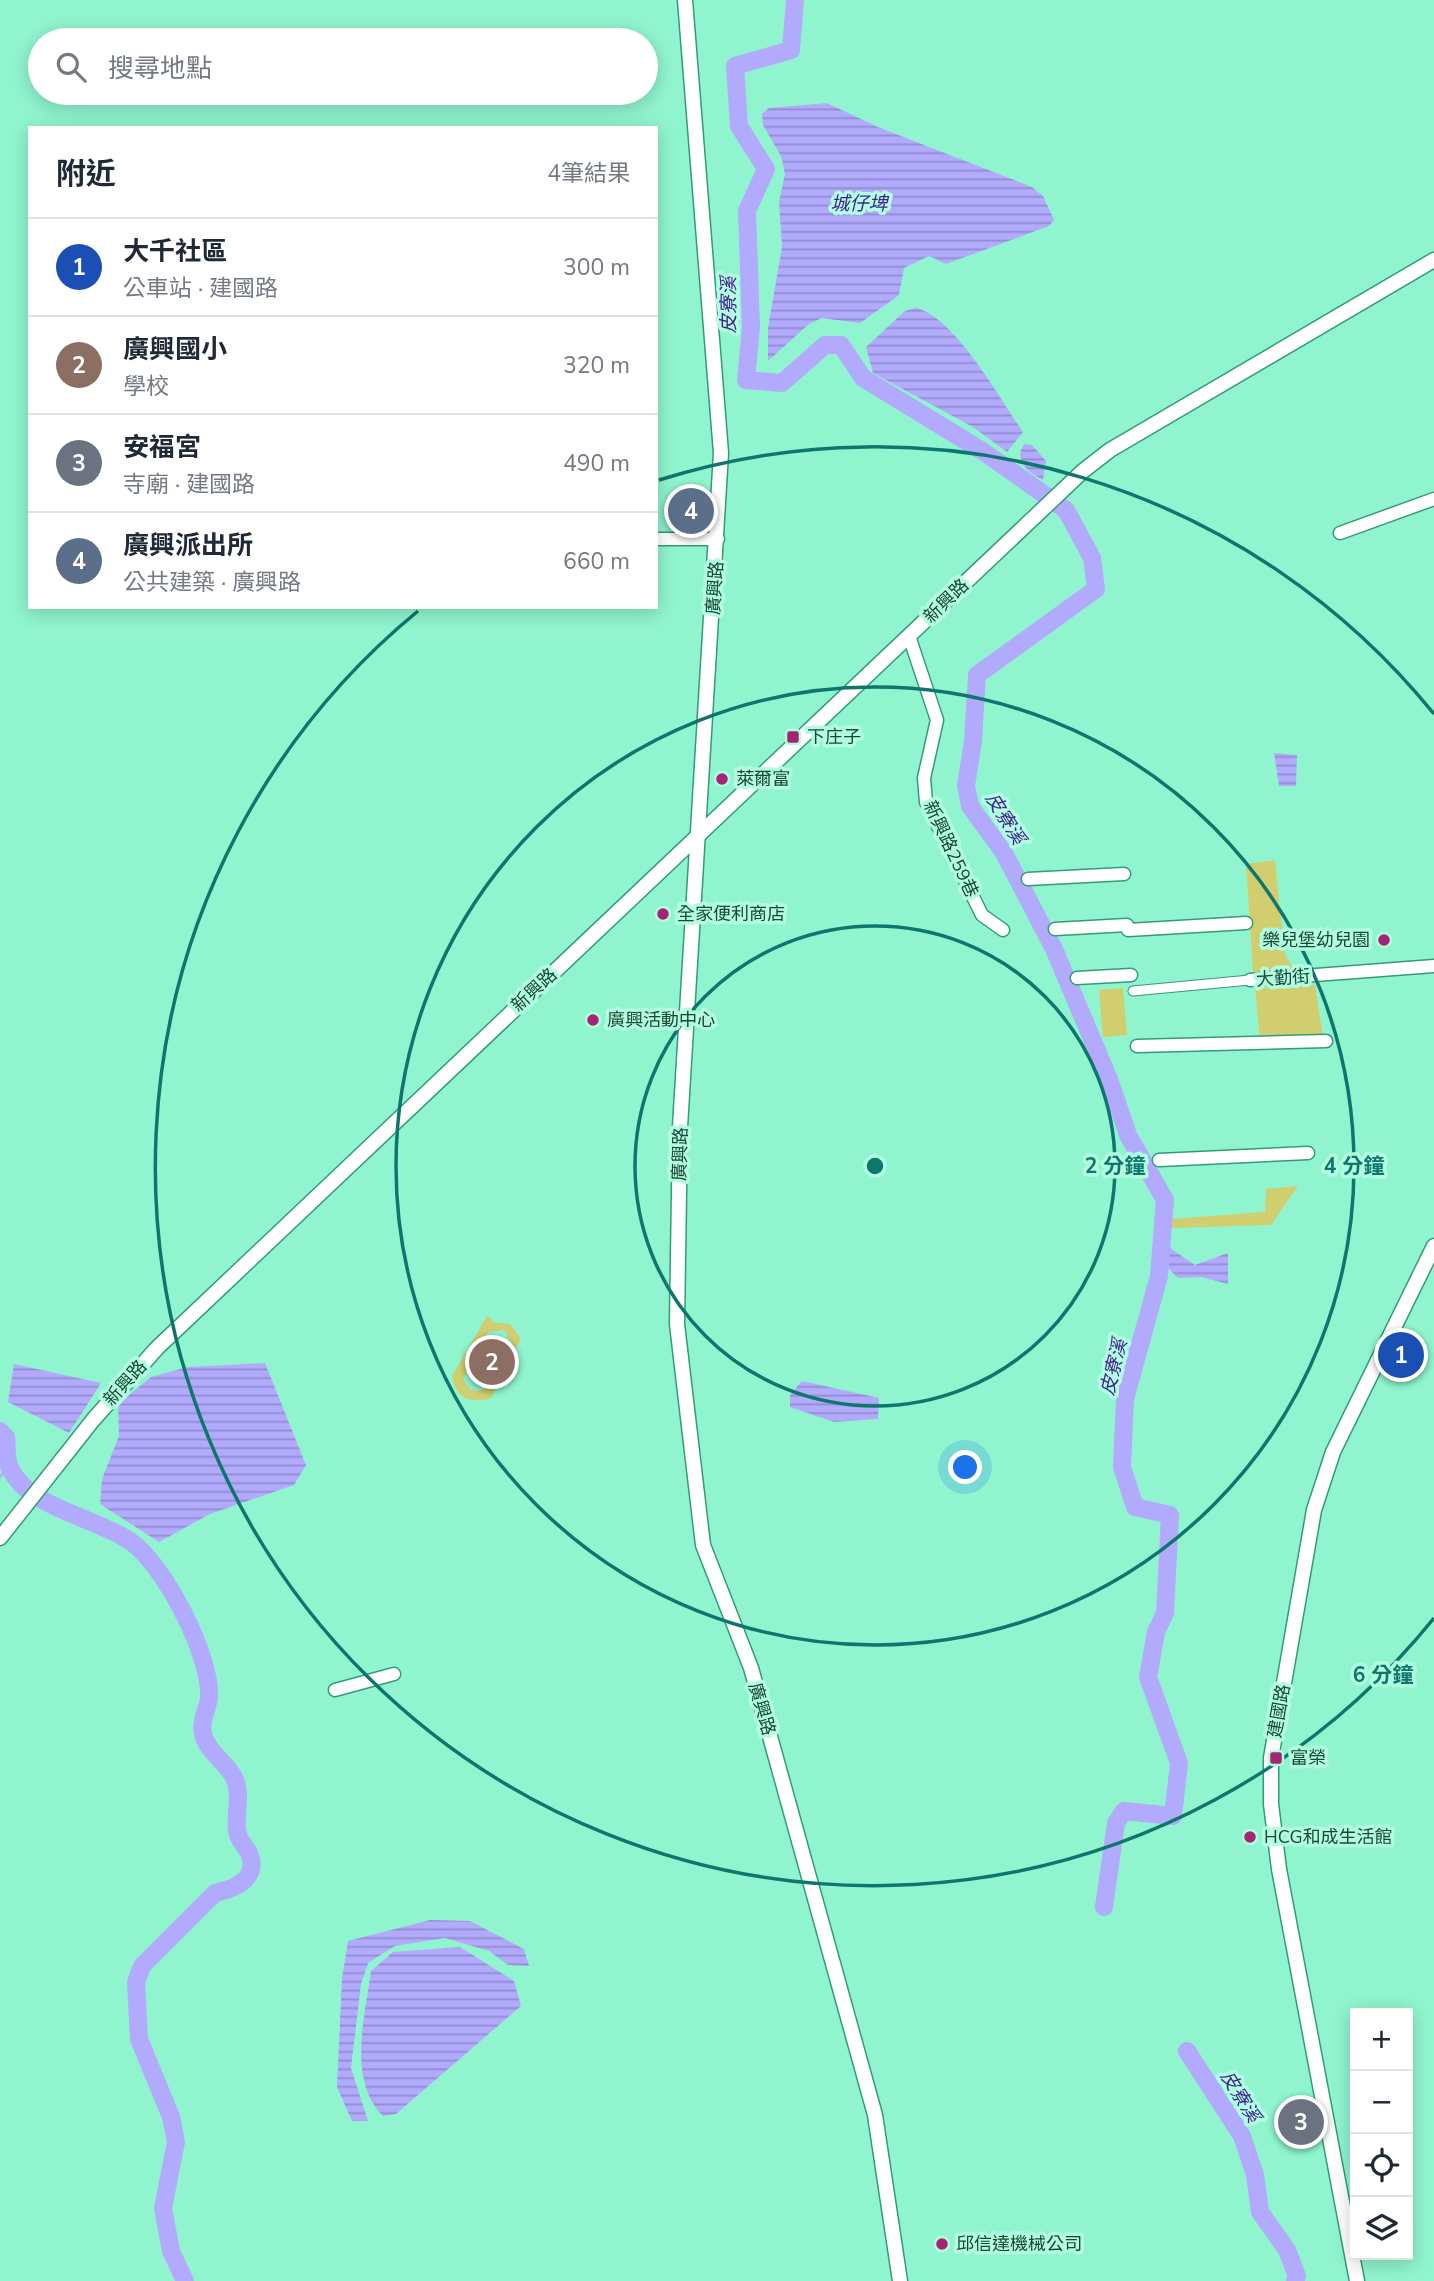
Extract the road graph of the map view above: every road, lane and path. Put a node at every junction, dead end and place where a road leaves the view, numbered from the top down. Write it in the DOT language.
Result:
graph roads {
  1 [pos="685,0"];
  2 [pos="1434,260"];
  3 [pos="1434,499"];
  4 [pos="1340,533"];
  5 [pos="658,539"];
  6 [pos="718,539"];
  7 [pos="909,636"];
  8 [pos="698,835"];
  9 [pos="1124,874"];
  10 [pos="1028,880"];
  11 [pos="1246,923"];
  12 [pos="1055,929"];
  13 [pos="1003,930"];
  14 [pos="1434,966"];
  15 [pos="1131,975"];
  16 [pos="1077,978"];
  17 [pos="1250,980"];
  18 [pos="1133,991"];
  19 [pos="1326,1041"];
  20 [pos="1137,1046"];
  21 [pos="1308,1153"];
  22 [pos="1159,1160"];
  23 [pos="1434,1246"];
  24 [pos="0,1538"];
  25 [pos="394,1674"];
  26 [pos="335,1690"];
  27 [pos="900,2281"];
  28 [pos="1357,2281"];
  1 -- 6 [label="street, 廣興路"];
  2 -- 7 [label="street, 新興路"];
  3 -- 4 [label="street"];
  5 -- 6 [label="street"];
  6 -- 8 [label="street, 廣興路"];
  7 -- 8 [label="street, 新興路"];
  7 -- 13 [label="street, 新興路259巷"];
  8 -- 24 [label="street, 新興路"];
  8 -- 27 [label="street, 廣興路"];
  9 -- 10 [label="street"];
  11 -- 12 [label="street"];
  14 -- 17 [label="street, 大勤街"];
  15 -- 16 [label="street"];
  17 -- 18 [label="street, 大勤街"];
  19 -- 20 [label="street"];
  21 -- 22 [label="street"];
  23 -- 28 [label="street, 建國路"];
  25 -- 26 [label="street"];
}
